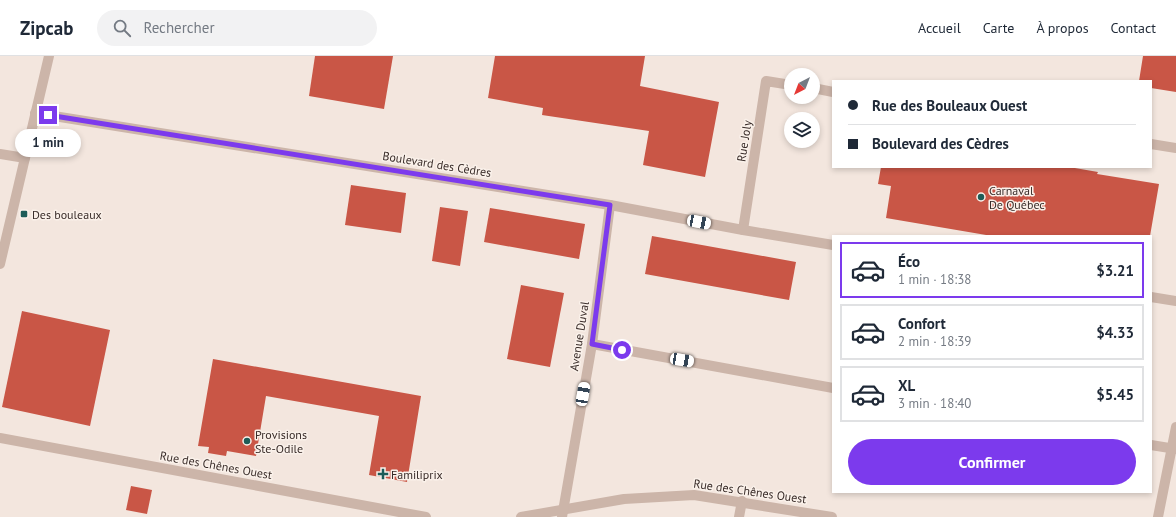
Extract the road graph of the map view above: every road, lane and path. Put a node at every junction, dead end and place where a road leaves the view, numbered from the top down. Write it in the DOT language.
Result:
graph roads {
  1 [pos="49,56"];
  2 [pos="784,84"];
  3 [pos="820,89"];
  4 [pos="832,92"];
  5 [pos="35,113"];
  6 [pos="1152,144"];
  7 [pos="1176,148"];
  8 [pos="0,154"];
  9 [pos="25,158"];
  10 [pos="610,205"];
  11 [pos="743,230"];
  12 [pos="832,245"];
  13 [pos="0,264"];
  14 [pos="1152,297"];
  15 [pos="1176,301"];
  16 [pos="592,344"];
  17 [pos="832,388"];
  18 [pos="1176,427"];
  19 [pos="0,438"];
  20 [pos="1152,445"];
  21 [pos="1174,449"];
  22 [pos="742,501"];
  23 [pos="563,513"];
  24 [pos="426,517"];
  25 [pos="521,517"];
  26 [pos="739,517"];
  27 [pos="832,517"];
  28 [pos="1158,517"];
  1 -- 5 [label="street"];
  2 -- 11 [label="street, Rue Joly"];
  3 -- 4 [label="street"];
  5 -- 9 [label="street"];
  5 -- 10 [label="street, Boulevard des Cèdres"];
  6 -- 7 [label="street"];
  8 -- 9 [label="street"];
  9 -- 13 [label="street"];
  10 -- 11 [label="street, Boulevard des Cèdres"];
  10 -- 16 [label="street, Avenue Duval"];
  11 -- 12 [label="street, Boulevard des Cèdres"];
  14 -- 15 [label="street"];
  16 -- 17 [label="street"];
  16 -- 23 [label="street, Avenue Duval"];
  18 -- 21 [label="street"];
  19 -- 24 [label="street, Rue des Chênes Ouest"];
  20 -- 21 [label="street"];
  21 -- 28 [label="street"];
  22 -- 23 [label="street, Rue des Chênes Ouest"];
  22 -- 26 [label="street"];
  22 -- 27 [label="street, Rue des Chênes Ouest"];
  23 -- 25 [label="street, Rue des Chênes Ouest"];
}
